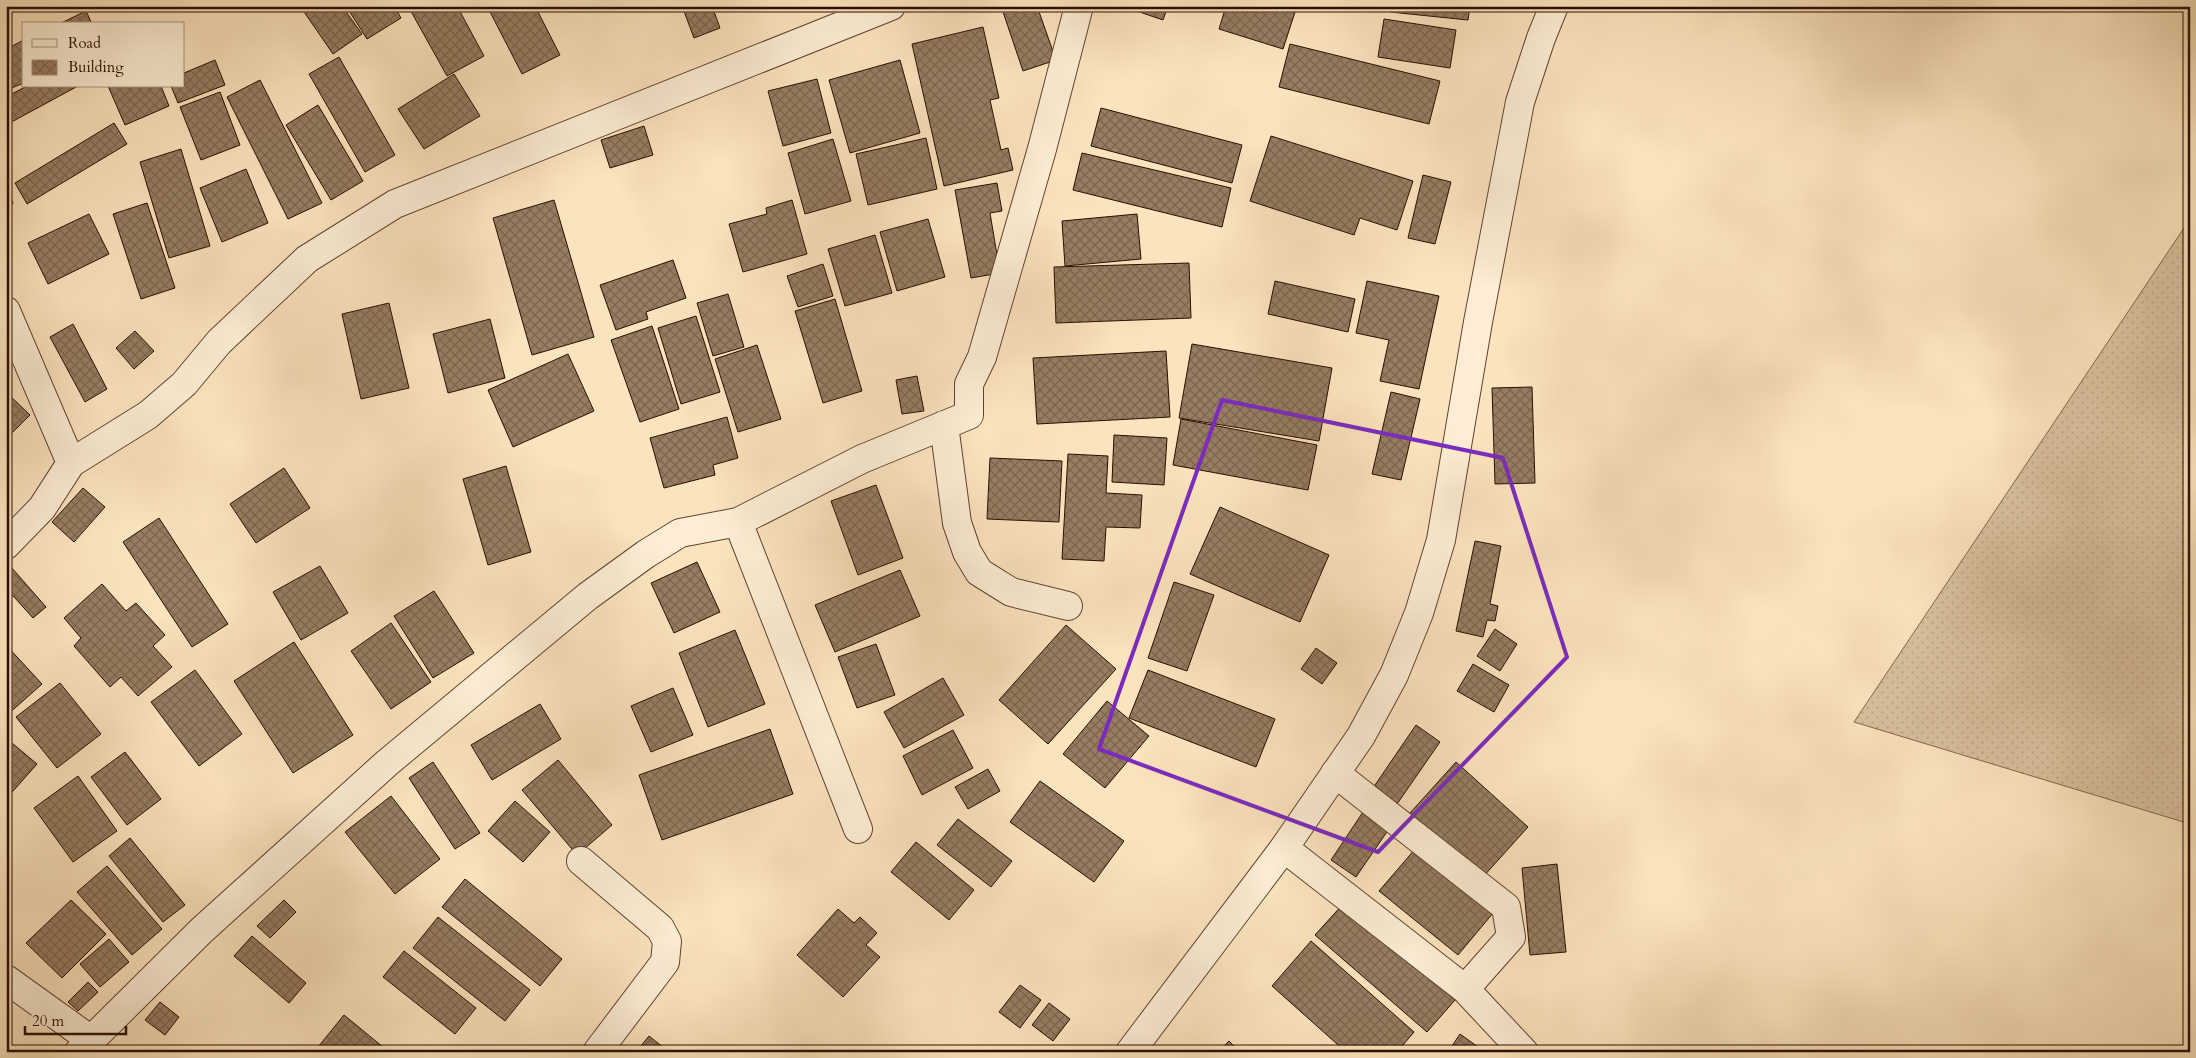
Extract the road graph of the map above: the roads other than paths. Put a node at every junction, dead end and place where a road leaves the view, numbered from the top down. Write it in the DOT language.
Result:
graph roads {
  1 [pos="891,6"];
  2 [pos="1079,6"];
  3 [pos="1554,6"];
  4 [pos="6,312"];
  5 [pos="944,425"];
  6 [pos="71,463"];
  7 [pos="738,522"];
  8 [pos="6,545"];
  9 [pos="1068,606"];
  10 [pos="1334,773"];
  11 [pos="858,829"];
  12 [pos="1284,848"];
  13 [pos="581,861"];
  14 [pos="6,979"];
  15 [pos="1465,989"];
  16 [pos="85,1046"];
  17 [pos="597,1052"];
  18 [pos="1130,1052"];
  19 [pos="1524,1052"];
  1 -- 6 [label="street"];
  2 -- 5 [label="street"];
  3 -- 10 [label="street"];
  4 -- 6 [label="street"];
  5 -- 7 [label="street"];
  5 -- 9 [label="street"];
  6 -- 8 [label="street"];
  7 -- 11 [label="street"];
  7 -- 16 [label="street"];
  10 -- 12 [label="street"];
  10 -- 15 [label="street"];
  12 -- 15 [label="street"];
  12 -- 18 [label="street"];
  13 -- 17 [label="street"];
  14 -- 16 [label="street"];
  15 -- 19 [label="street"];
}
